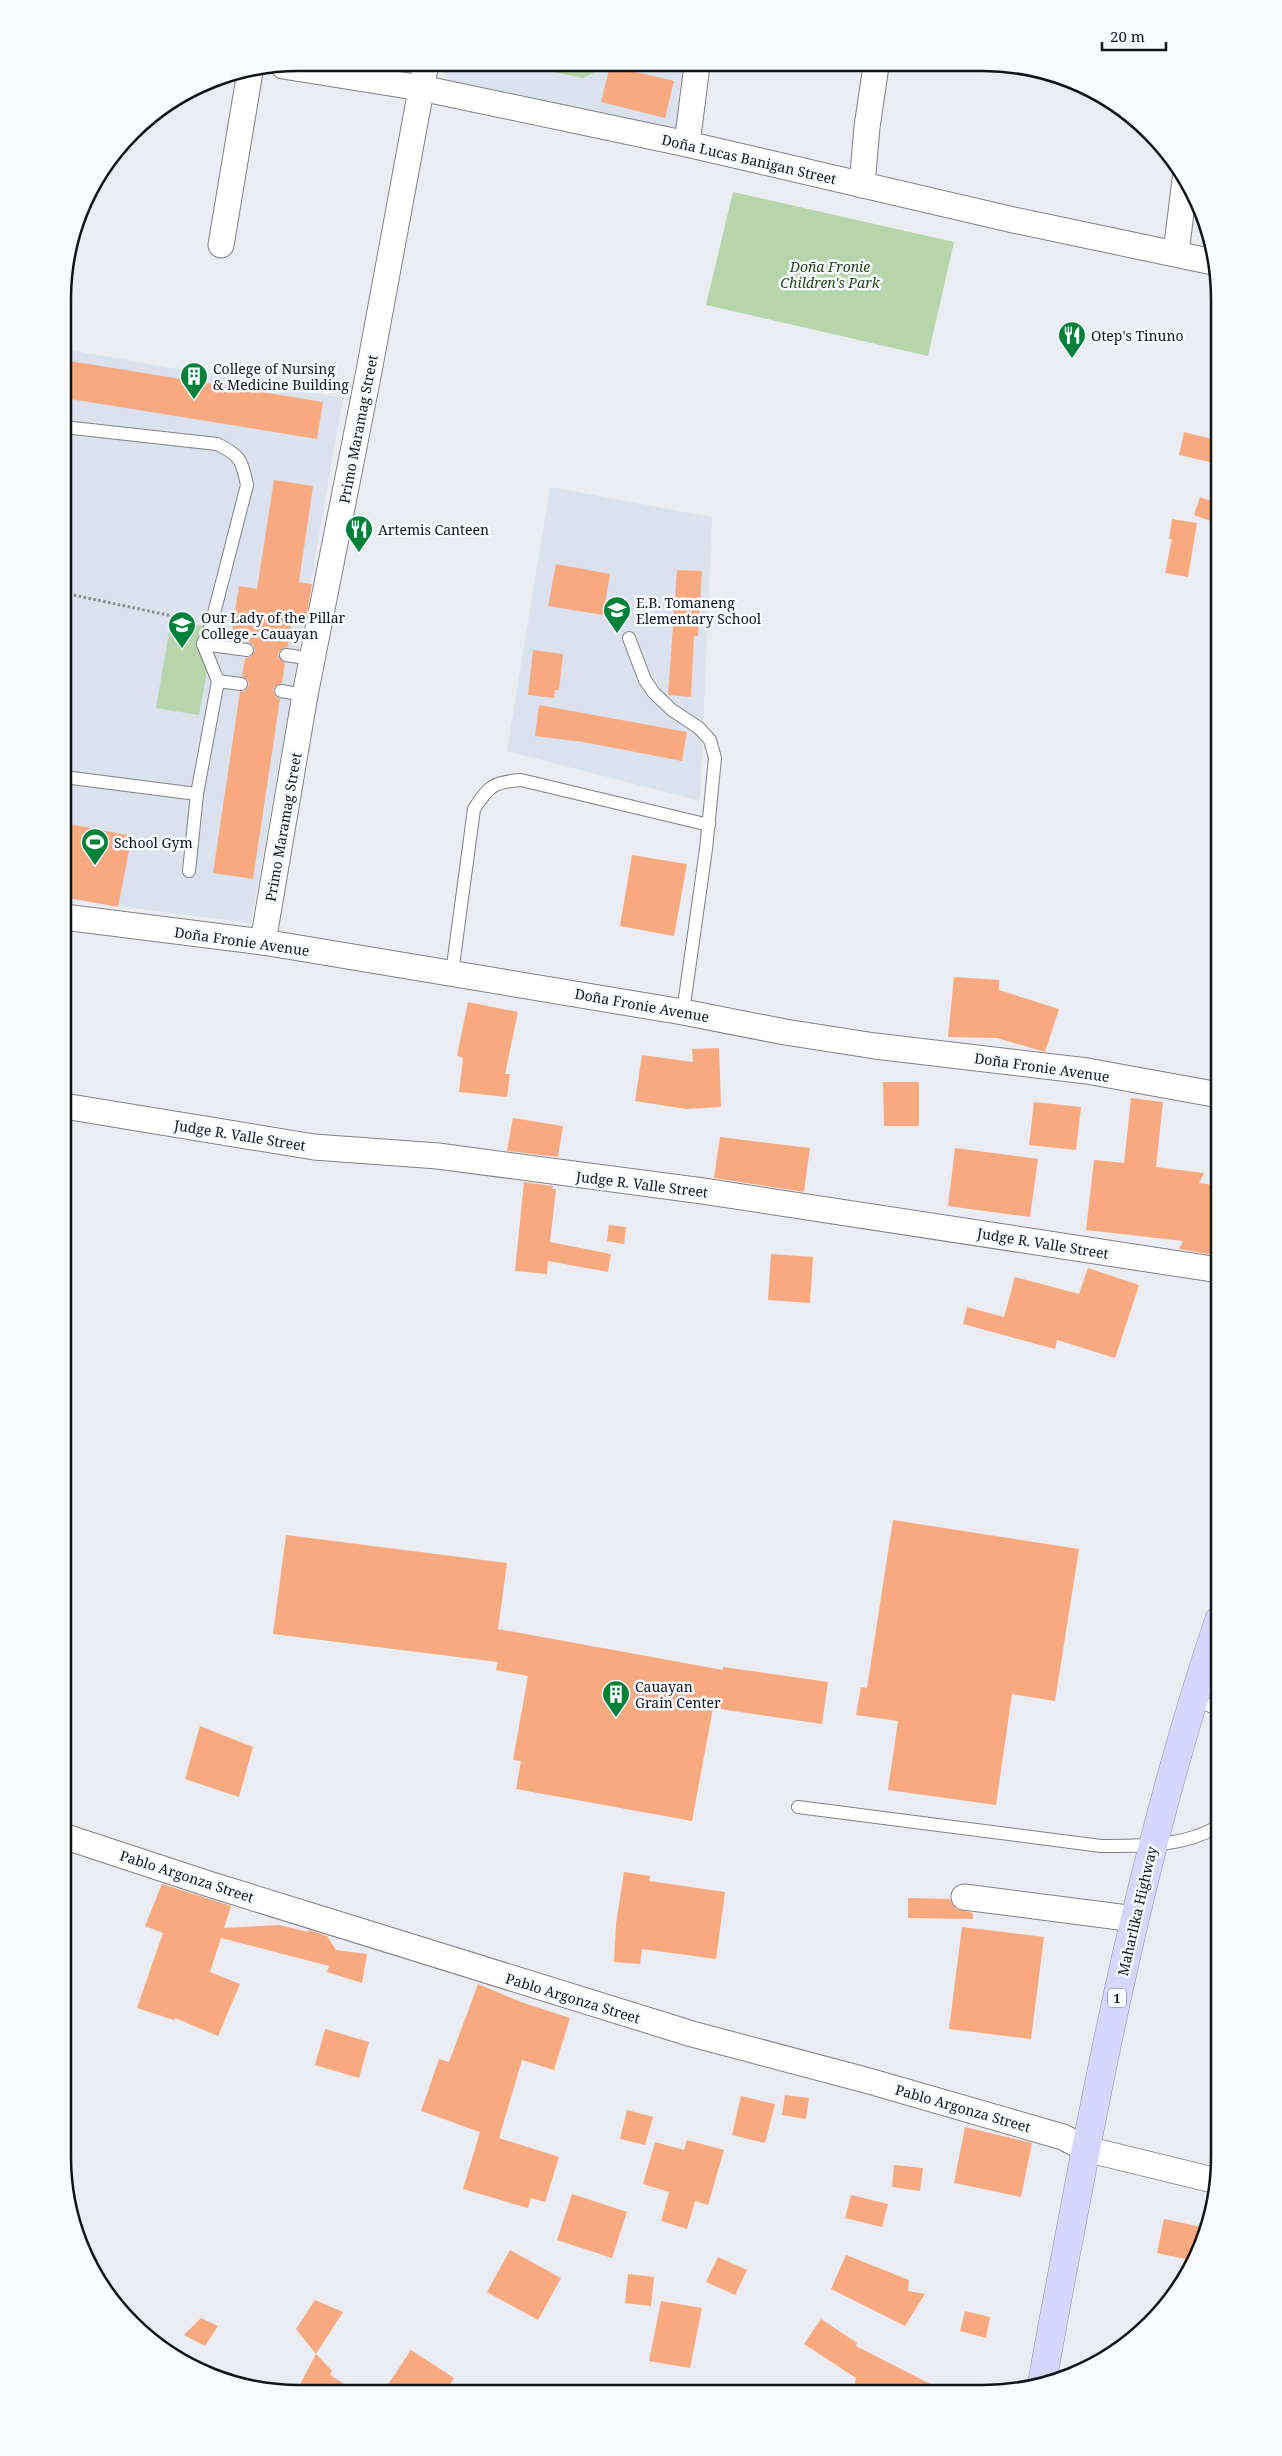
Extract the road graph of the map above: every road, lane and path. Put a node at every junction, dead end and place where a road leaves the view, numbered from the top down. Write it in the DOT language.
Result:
graph roads {
  1 [pos="314,71"];
  2 [pos="424,71"];
  3 [pos="696,71"];
  4 [pos="875,71"];
  5 [pos="249,77"];
  6 [pos="420,88"];
  7 [pos="687,144"];
  8 [pos="862,184"];
  9 [pos="1184,193"];
  10 [pos="221,245"];
  11 [pos="1176,253"];
  12 [pos="1207,261"];
  13 [pos="71,428"];
  14 [pos="71,594"];
  15 [pos="211,624"];
  16 [pos="629,638"];
  17 [pos="204,644"];
  18 [pos="246,650"];
  19 [pos="286,655"];
  20 [pos="312,659"];
  21 [pos="218,681"];
  22 [pos="241,684"];
  23 [pos="71,777"];
  24 [pos="197,794"];
  25 [pos="709,825"];
  26 [pos="189,871"];
  27 [pos="71,918"];
  28 [pos="263,942"];
  29 [pos="452,973"];
  30 [pos="683,1012"];
  31 [pos="1211,1094"];
  32 [pos="71,1107"];
  33 [pos="1211,1269"];
  34 [pos="1211,1644"];
  35 [pos="1193,1698"];
  36 [pos="1211,1706"];
  37 [pos="798,1807"];
  38 [pos="1211,1830"];
  39 [pos="71,1839"];
  40 [pos="1152,1846"];
  41 [pos="964,1897"];
  42 [pos="1135,1919"];
  43 [pos="1086,2149"];
  44 [pos="1210,2179"];
  45 [pos="1043,2377"];
  1 -- 6 [label="street, Doña Lucas Banigan Street"];
  2 -- 6 [label="street, Primo Maramag Street"];
  3 -- 7 [label="street"];
  4 -- 8 [label="street"];
  5 -- 10 [label="street"];
  6 -- 7 [label="street, Doña Lucas Banigan Street"];
  6 -- 20 [label="street, Primo Maramag Street"];
  7 -- 8 [label="street, Doña Lucas Banigan Street"];
  8 -- 11 [label="street, Doña Lucas Banigan Street"];
  9 -- 11 [label="street"];
  11 -- 12 [label="street, Doña Lucas Banigan Street"];
  13 -- 15 [label="lane"];
  14 -- 15 [label="path"];
  15 -- 17 [label="lane"];
  16 -- 25 [label="lane"];
  17 -- 18 [label="lane"];
  17 -- 21 [label="lane"];
  19 -- 20 [label="lane"];
  20 -- 28 [label="street, Primo Maramag Street"];
  21 -- 22 [label="lane"];
  21 -- 24 [label="lane"];
  23 -- 24 [label="lane"];
  24 -- 26 [label="lane"];
  25 -- 29 [label="lane"];
  25 -- 30 [label="lane"];
  27 -- 28 [label="street, Doña Fronie Avenue"];
  28 -- 29 [label="street, Doña Fronie Avenue"];
  29 -- 30 [label="street, Doña Fronie Avenue"];
  30 -- 31 [label="street, Doña Fronie Avenue"];
  32 -- 33 [label="street, Judge R. Valle Street"];
  34 -- 35 [label="highway, Maharlika Highway / 1"];
  35 -- 36 [label="lane"];
  35 -- 40 [label="highway, Maharlika Highway / 1"];
  37 -- 40 [label="lane"];
  38 -- 40 [label="lane"];
  39 -- 43 [label="street, Pablo Argonza Street"];
  40 -- 42 [label="highway, Maharlika Highway / 1"];
  41 -- 42 [label="street"];
  42 -- 43 [label="highway, Maharlika Highway / 1"];
  43 -- 44 [label="street, Pablo Argonza Street"];
  43 -- 45 [label="highway, Maharlika Highway / 1"];
}
